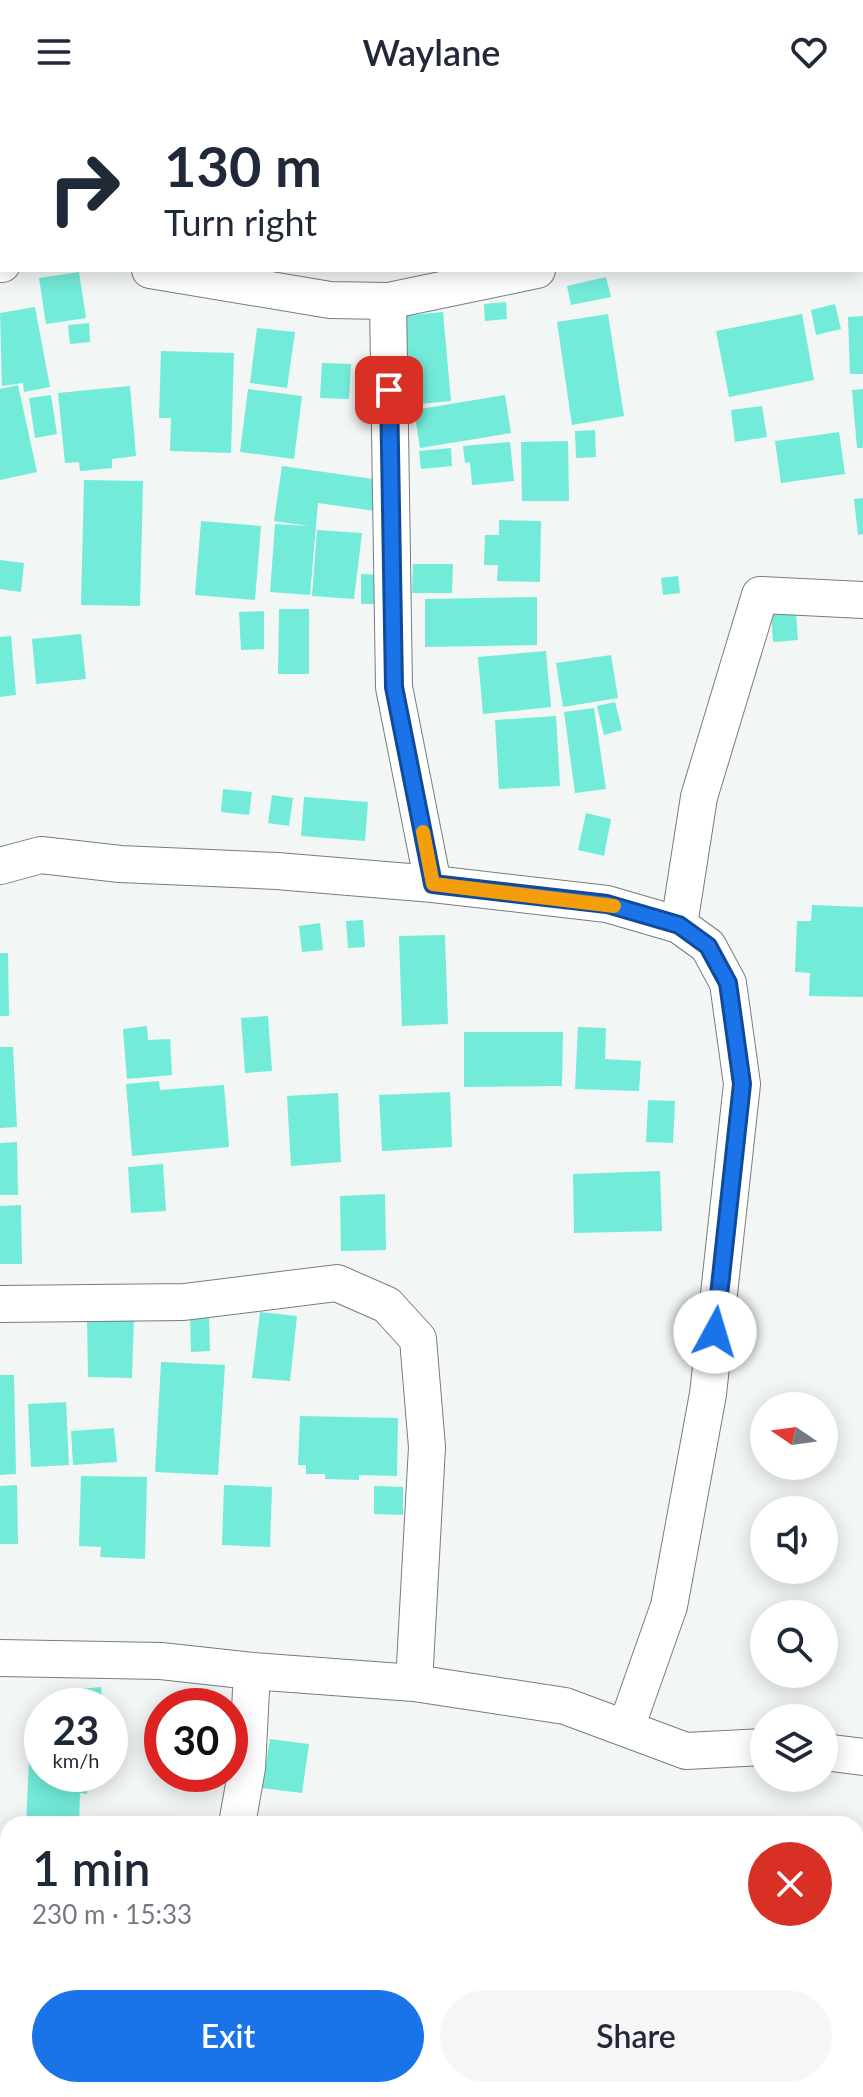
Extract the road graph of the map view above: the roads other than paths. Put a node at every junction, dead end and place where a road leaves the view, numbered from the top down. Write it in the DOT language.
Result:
graph roads {
  1 [pos="162,272"];
  2 [pos="527,272"];
  3 [pos="388,301"];
  4 [pos="863,600"];
  5 [pos="0,866"];
  6 [pos="433,884"];
  7 [pos="679,925"];
  8 [pos="0,1304"];
  9 [pos="0,1658"];
  10 [pos="252,1671"];
  11 [pos="414,1683"];
  12 [pos="626,1728"];
  13 [pos="750,1748"];
  14 [pos="838,1754"];
  15 [pos="863,1757"];
  16 [pos="238,1816"];
  1 -- 3 [label="street"];
  2 -- 3 [label="street"];
  3 -- 6 [label="street"];
  4 -- 7 [label="street"];
  5 -- 6 [label="street"];
  6 -- 7 [label="street"];
  7 -- 12 [label="street"];
  8 -- 11 [label="street"];
  9 -- 10 [label="street"];
  10 -- 11 [label="street"];
  10 -- 16 [label="street"];
  11 -- 12 [label="street"];
  12 -- 13 [label="street"];
  14 -- 15 [label="street"];
}
